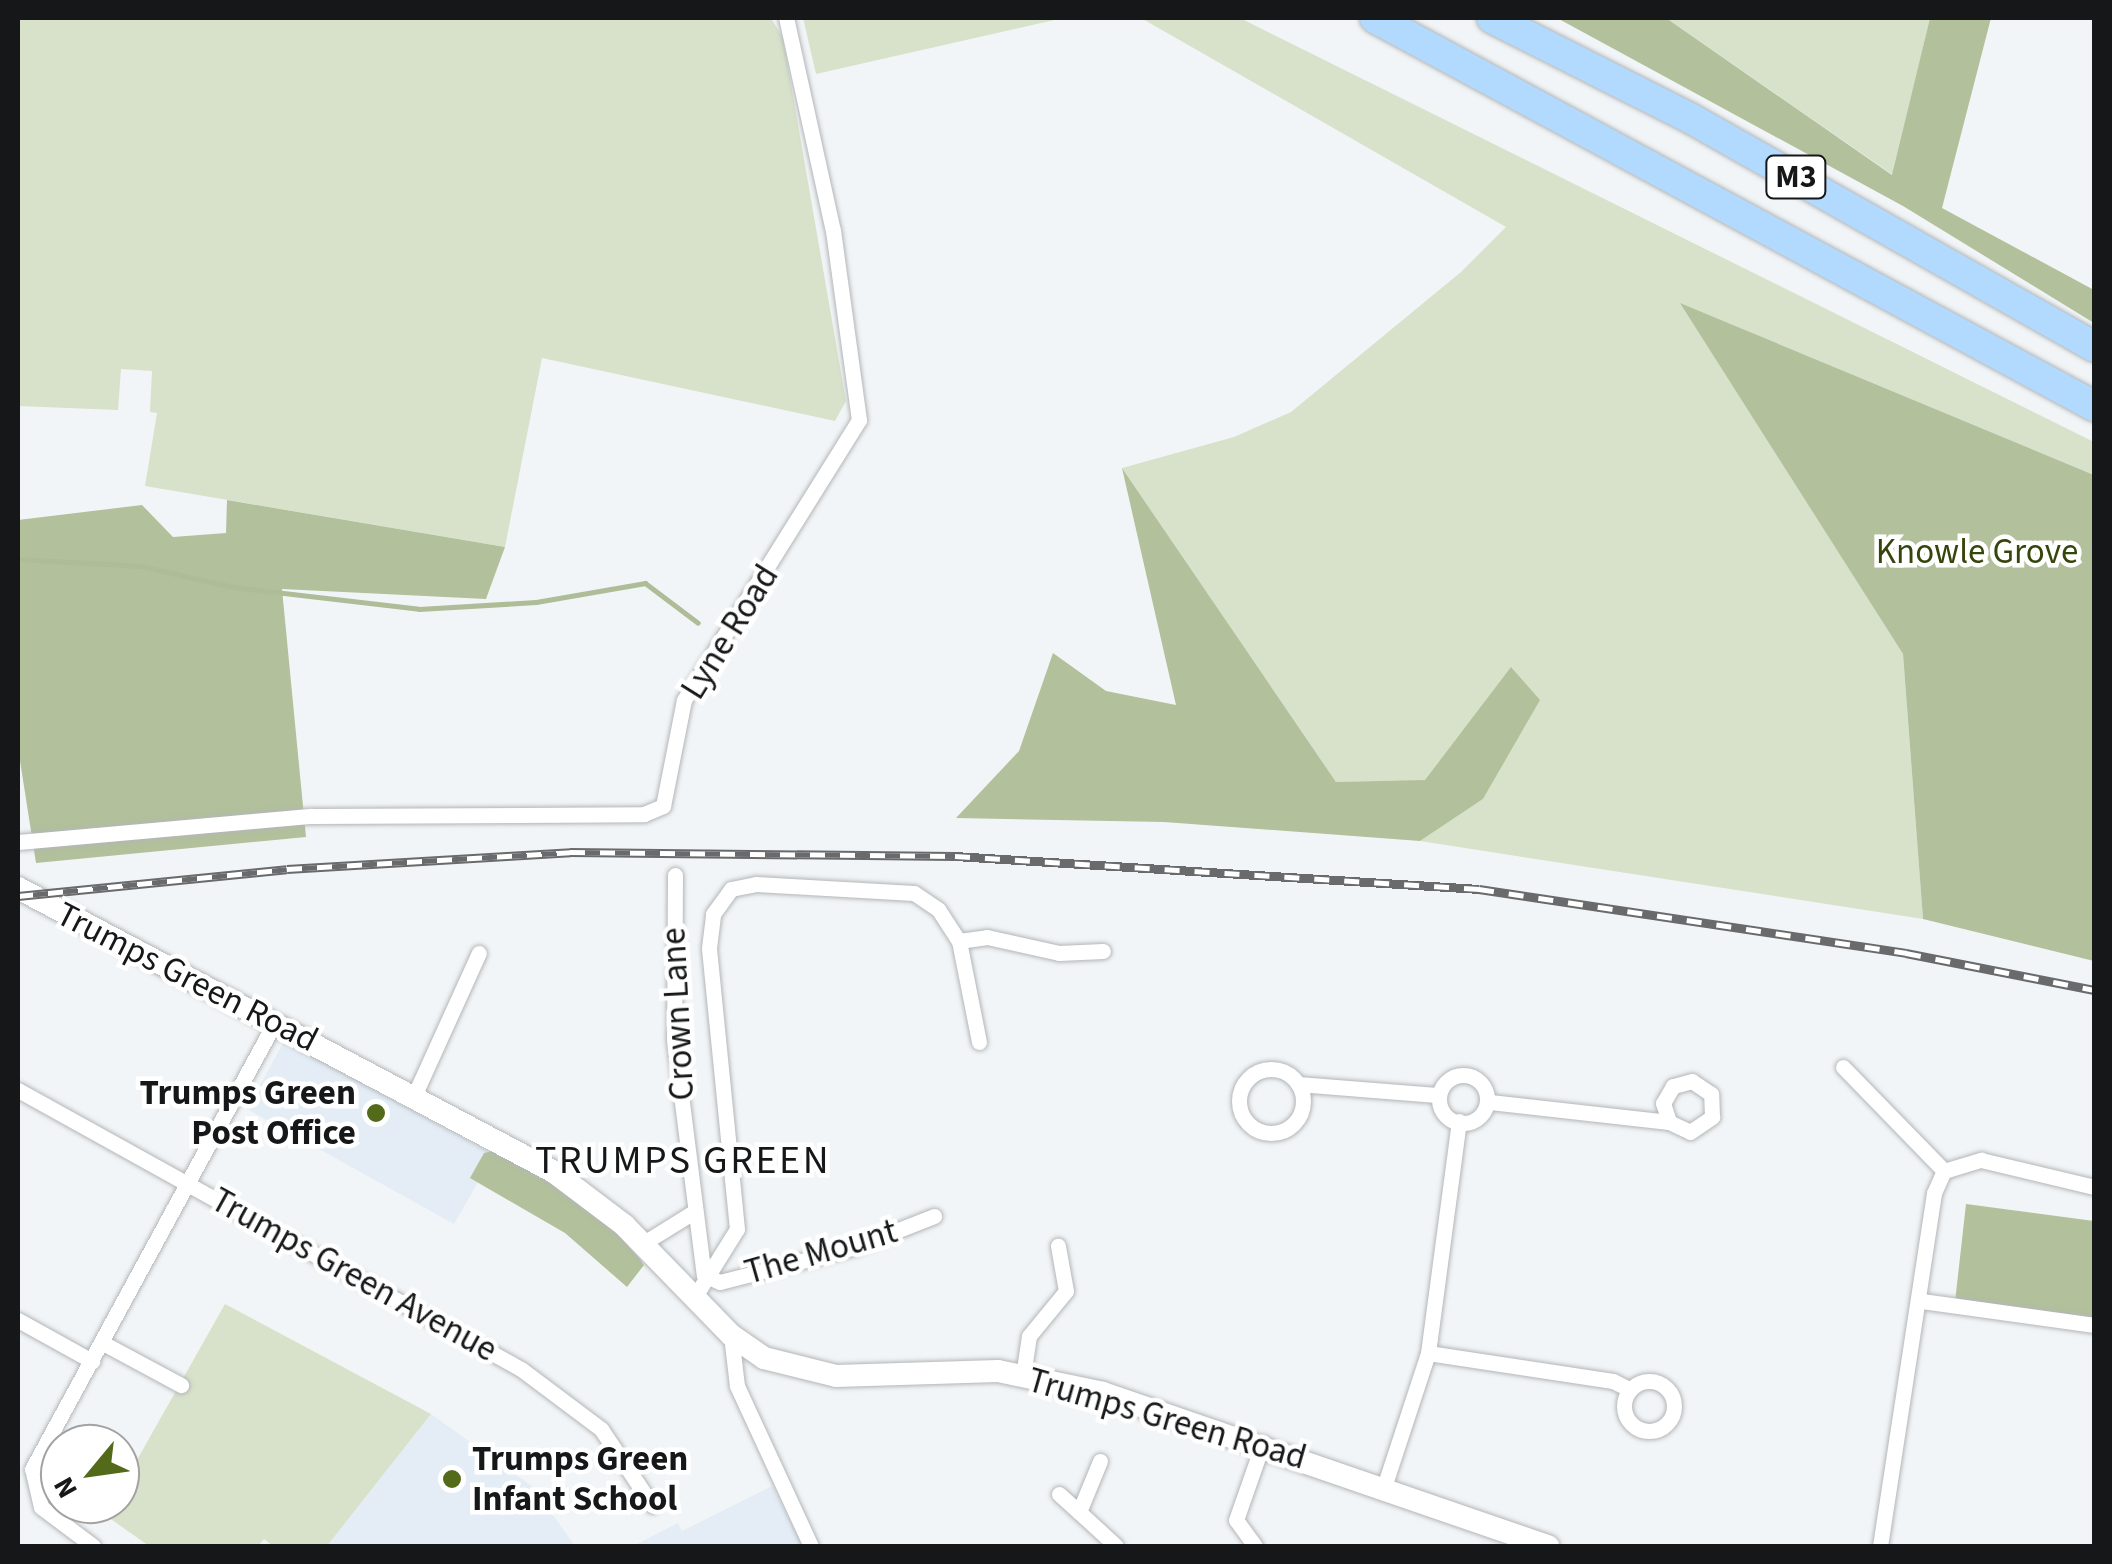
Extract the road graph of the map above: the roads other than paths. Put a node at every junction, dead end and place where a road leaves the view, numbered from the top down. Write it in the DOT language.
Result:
graph roads {
  1 [pos="786,18"];
  2 [pos="1375,18"];
  3 [pos="1492,18"];
  4 [pos="2094,347"];
  5 [pos="2094,406"];
  6 [pos="18,842"];
  7 [pos="675,875"];
  8 [pos="18,888"];
  9 [pos="958,940"];
  10 [pos="1103,951"];
  11 [pos="479,953"];
  12 [pos="275,1022"];
  13 [pos="980,1042"];
  14 [pos="1844,1067"];
  15 [pos="1298,1084"];
  16 [pos="18,1090"];
  17 [pos="1437,1094"];
  18 [pos="414,1096"];
  19 [pos="1490,1102"];
  20 [pos="1460,1120"];
  21 [pos="1668,1122"];
  22 [pos="1944,1171"];
  23 [pos="190,1182"];
  24 [pos="2094,1188"];
  25 [pos="692,1213"];
  26 [pos="934,1216"];
  27 [pos="642,1244"];
  28 [pos="1058,1246"];
  29 [pos="700,1288"];
  30 [pos="1922,1301"];
  31 [pos="18,1320"];
  32 [pos="2094,1325"];
  33 [pos="731,1336"];
  34 [pos="101,1342"];
  35 [pos="1428,1353"];
  36 [pos="92,1361"];
  37 [pos="1023,1376"];
  38 [pos="182,1385"];
  39 [pos="1629,1389"];
  40 [pos="1263,1443"];
  41 [pos="1100,1461"];
  42 [pos="1384,1487"];
  43 [pos="1059,1494"];
  44 [pos="652,1505"];
  45 [pos="1080,1512"];
  46 [pos="92,1546"];
  47 [pos="811,1546"];
  48 [pos="1116,1546"];
  49 [pos="1255,1546"];
  50 [pos="1548,1546"];
  51 [pos="1880,1546"];
  1 -- 6 [label="street, Lyne Road"];
  2 -- 5 [label="highway, M3"];
  3 -- 4 [label="highway, M3"];
  7 -- 25 [label="street, Crown Lane"];
  8 -- 12 [label="street, Trumps Green Road"];
  9 -- 10 [label="street"];
  9 -- 13 [label="street"];
  9 -- 29 [label="street"];
  11 -- 18 [label="street"];
  12 -- 18 [label="street, Trumps Green Road"];
  12 -- 23 [label="street"];
  14 -- 22 [label="street"];
  15 -- 15 [label="street"];
  15 -- 17 [label="street"];
  16 -- 23 [label="street, Trumps Green Avenue"];
  17 -- 19 [label="street"];
  17 -- 20 [label="street"];
  18 -- 27 [label="street, Trumps Green Road"];
  19 -- 20 [label="street"];
  19 -- 21 [label="street"];
  20 -- 35 [label="street"];
  22 -- 24 [label="street"];
  22 -- 30 [label="street"];
  23 -- 34 [label="street"];
  23 -- 44 [label="street, Trumps Green Avenue"];
  25 -- 27 [label="street"];
  25 -- 29 [label="street, Crown Lane"];
  26 -- 29 [label="street, The Mount"];
  27 -- 29 [label="street, Trumps Green Road"];
  28 -- 37 [label="street"];
  29 -- 33 [label="street, Trumps Green Road"];
  30 -- 32 [label="street"];
  30 -- 51 [label="street"];
  31 -- 36 [label="street"];
  33 -- 37 [label="street, Trumps Green Road"];
  33 -- 47 [label="street"];
  34 -- 36 [label="street"];
  34 -- 38 [label="street"];
  35 -- 39 [label="street"];
  35 -- 42 [label="street"];
  36 -- 46 [label="street"];
  37 -- 40 [label="street, Trumps Green Road"];
  40 -- 42 [label="street, Trumps Green Road"];
  40 -- 49 [label="street"];
  41 -- 45 [label="street"];
  42 -- 50 [label="street, Trumps Green Road"];
  43 -- 45 [label="street"];
  45 -- 48 [label="street"];
}
